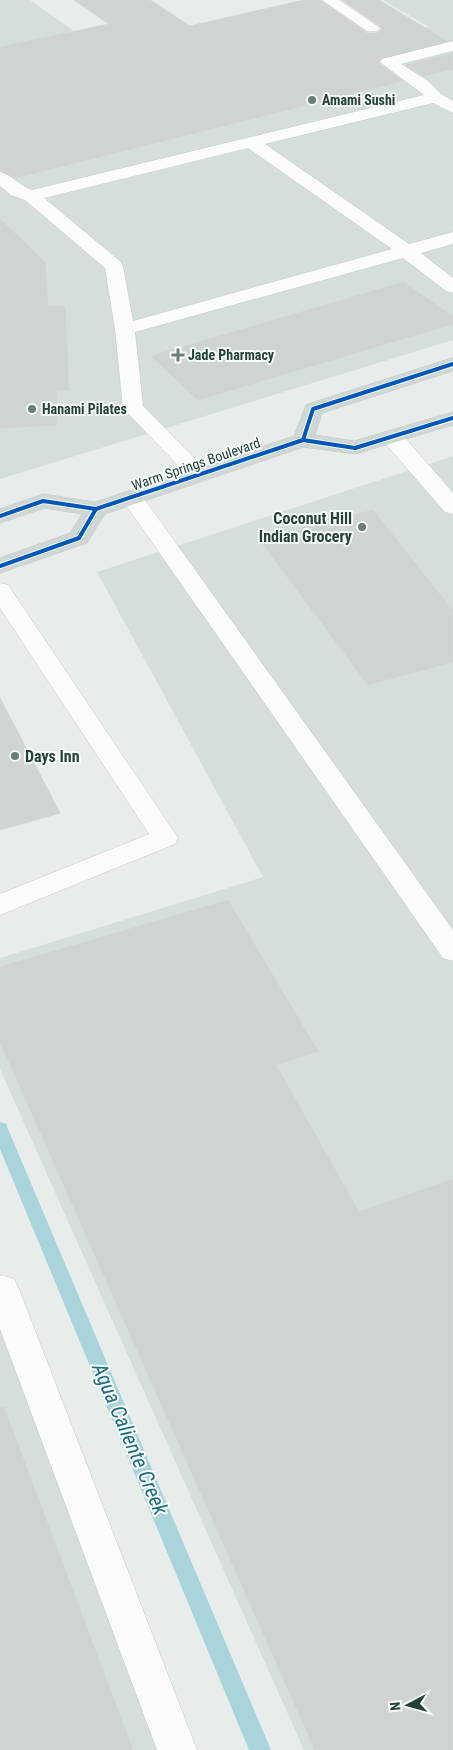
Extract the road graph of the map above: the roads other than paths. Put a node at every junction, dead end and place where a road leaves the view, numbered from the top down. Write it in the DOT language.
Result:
graph roads {
  1 [pos="330,0"];
  2 [pos="372,28"];
  3 [pos="453,46"];
  4 [pos="436,97"];
  5 [pos="453,108"];
  6 [pos="251,142"];
  7 [pos="0,177"];
  8 [pos="31,196"];
  9 [pos="453,238"];
  10 [pos="408,252"];
  11 [pos="453,287"];
  12 [pos="125,329"];
  13 [pos="453,364"];
  14 [pos="453,418"];
  15 [pos="392,437"];
  16 [pos="303,440"];
  17 [pos="200,475"];
  18 [pos="132,498"];
  19 [pos="453,507"];
  20 [pos="96,510"];
  21 [pos="0,516"];
  22 [pos="0,566"];
  23 [pos="0,590"];
  24 [pos="0,905"];
  25 [pos="453,950"];
  26 [pos="1,1287"];
  27 [pos="177,1750"];
  1 -- 2 [label="street"];
  3 -- 4 [label="street"];
  4 -- 5 [label="street"];
  4 -- 6 [label="street"];
  6 -- 8 [label="street"];
  6 -- 10 [label="street"];
  7 -- 8 [label="street"];
  8 -- 12 [label="street"];
  9 -- 10 [label="street"];
  10 -- 11 [label="street"];
  10 -- 12 [label="street"];
  12 -- 17 [label="street"];
  13 -- 16 [label="main road"];
  14 -- 15 [label="main road, Warm Springs Boulevard"];
  15 -- 16 [label="main road, Warm Springs Boulevard"];
  15 -- 19 [label="street"];
  16 -- 17 [label="main road, Warm Springs Boulevard"];
  17 -- 18 [label="main road, Warm Springs Boulevard"];
  18 -- 20 [label="main road, Warm Springs Boulevard"];
  18 -- 25 [label="street"];
  20 -- 21 [label="main road, Warm Springs Boulevard"];
  20 -- 22 [label="main road"];
  23 -- 24 [label="street"];
  26 -- 27 [label="street"];
}
